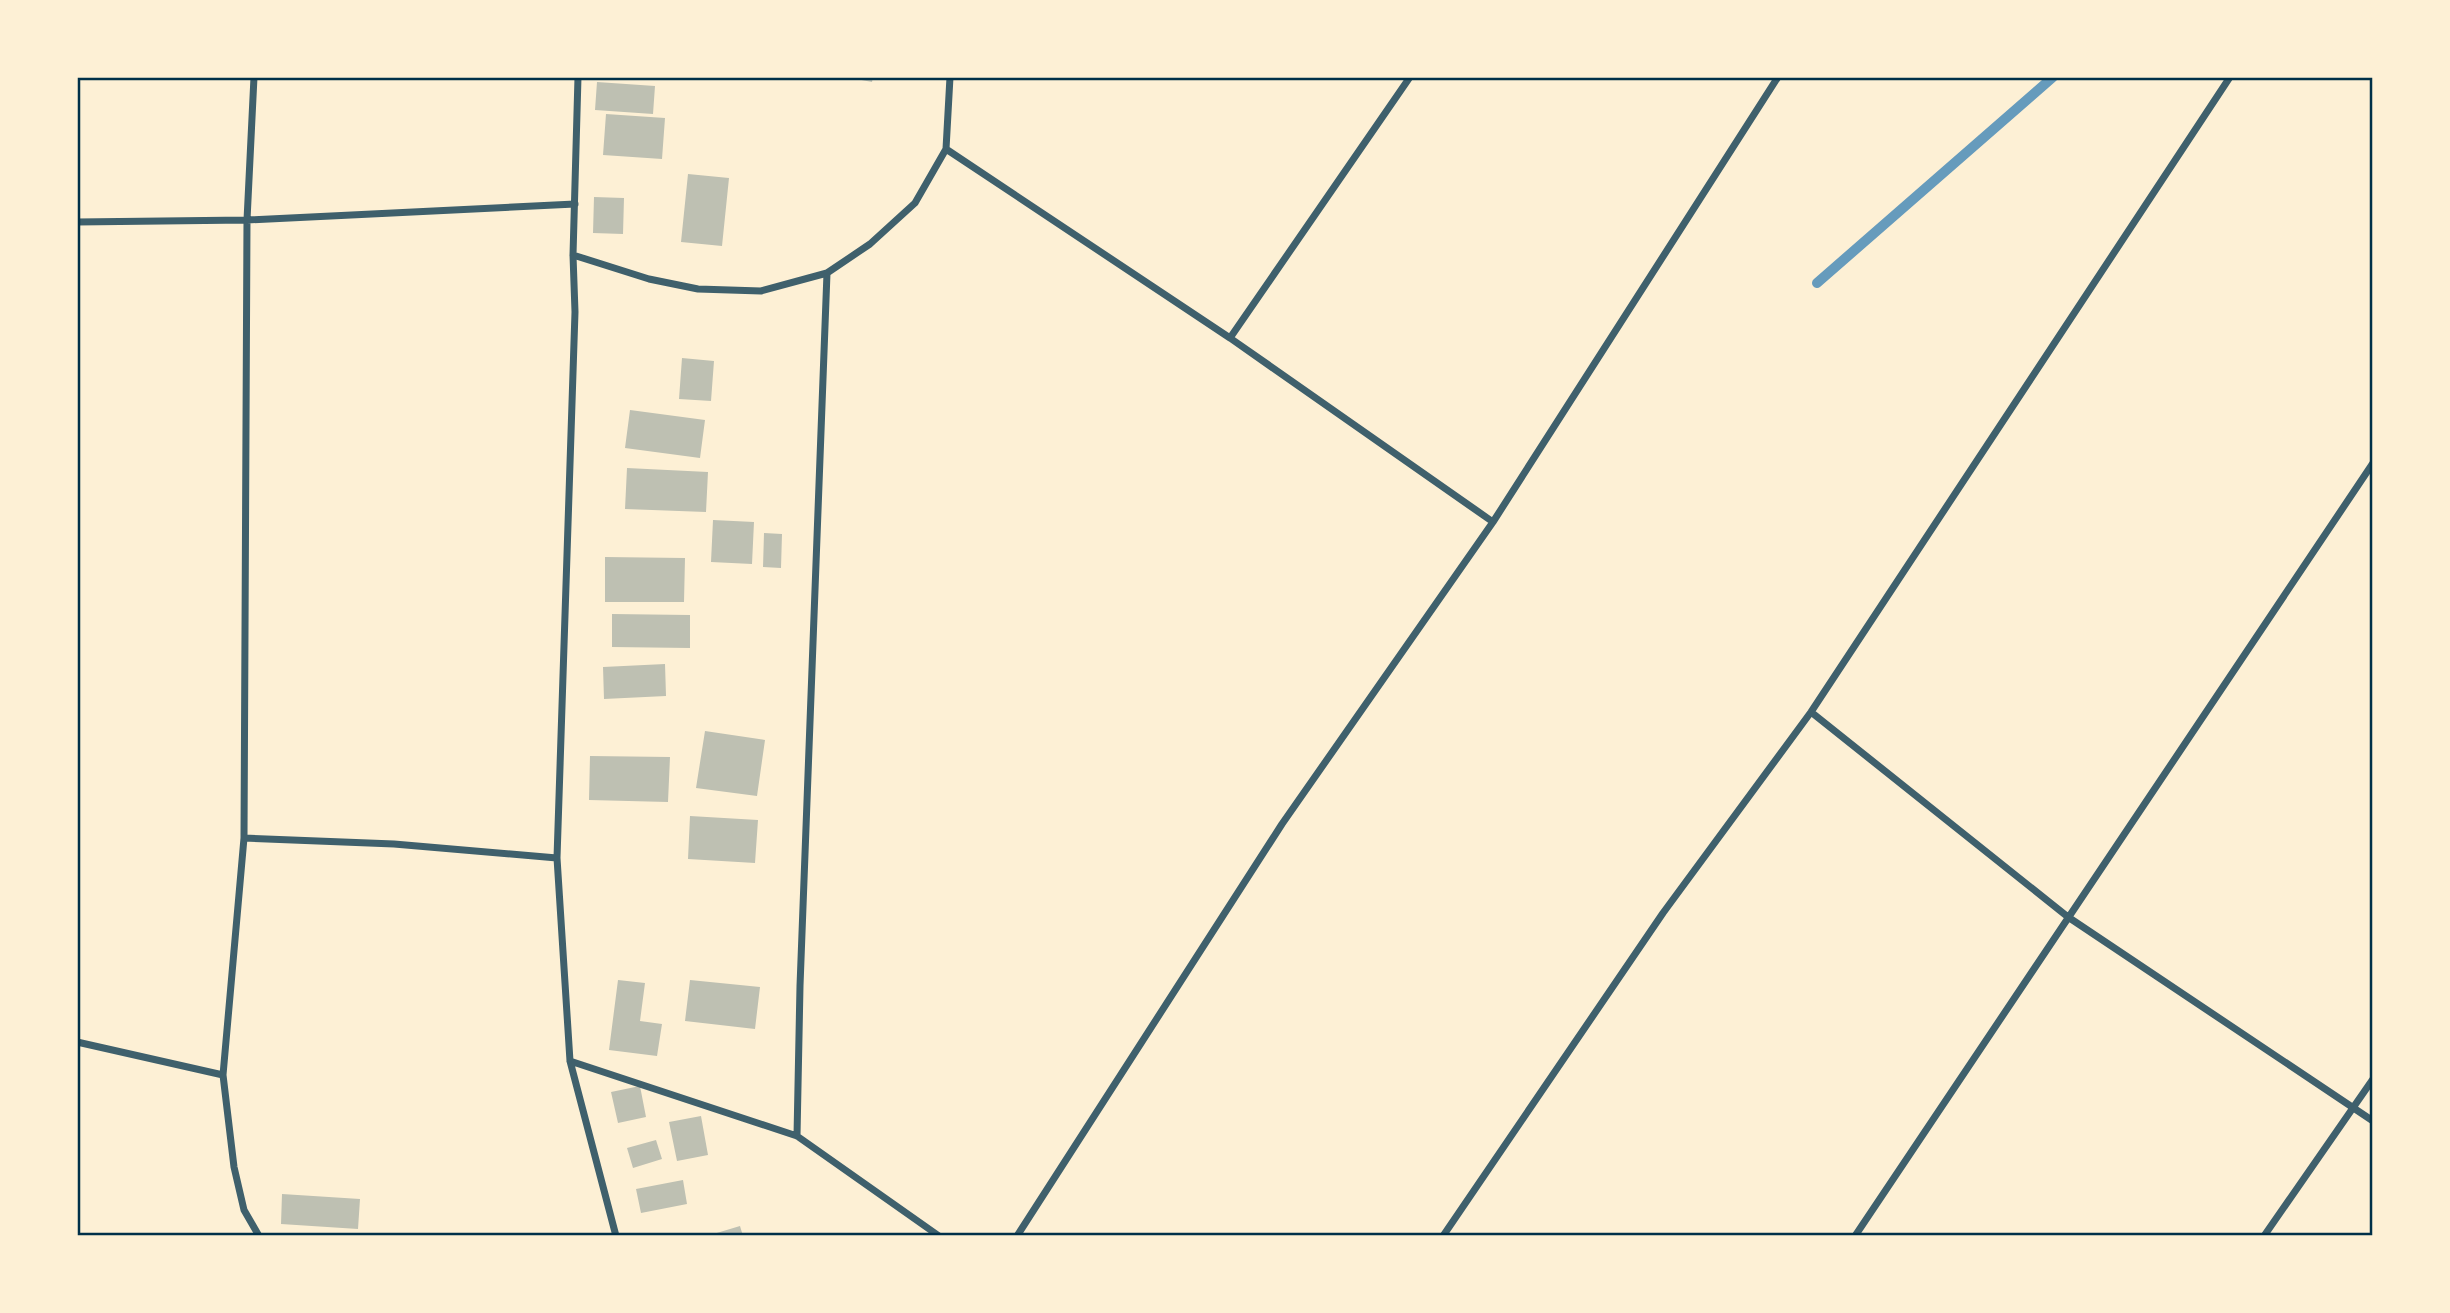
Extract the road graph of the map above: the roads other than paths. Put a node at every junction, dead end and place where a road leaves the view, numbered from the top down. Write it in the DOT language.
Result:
graph roads {
  1 [pos="254,77"];
  2 [pos="578,77"];
  3 [pos="950,77"];
  4 [pos="1410,77"];
  5 [pos="1778,77"];
  6 [pos="2230,77"];
  7 [pos="946,149"];
  8 [pos="575,204"];
  9 [pos="247,220"];
  10 [pos="77,222"];
  11 [pos="573,255"];
  12 [pos="827,273"];
  13 [pos="1230,338"];
  14 [pos="2373,463"];
  15 [pos="1493,522"];
  16 [pos="1811,712"];
  17 [pos="244,838"];
  18 [pos="557,858"];
  19 [pos="2068,917"];
  20 [pos="77,1042"];
  21 [pos="570,1061"];
  22 [pos="223,1074"];
  23 [pos="2373,1079"];
  24 [pos="2354,1107"];
  25 [pos="2373,1121"];
  26 [pos="797,1136"];
  27 [pos="259,1236"];
  28 [pos="616,1236"];
  29 [pos="939,1236"];
  30 [pos="1017,1236"];
  31 [pos="1443,1236"];
  32 [pos="1855,1236"];
  33 [pos="2264,1236"];
  1 -- 9 [label="street"];
  2 -- 8 [label="street"];
  3 -- 7 [label="street"];
  4 -- 13 [label="street"];
  5 -- 15 [label="street"];
  6 -- 16 [label="street"];
  7 -- 12 [label="street"];
  7 -- 13 [label="street"];
  8 -- 9 [label="street"];
  8 -- 11 [label="street"];
  9 -- 10 [label="street"];
  9 -- 17 [label="street"];
  11 -- 12 [label="street"];
  11 -- 18 [label="street"];
  12 -- 26 [label="street"];
  13 -- 15 [label="street"];
  14 -- 19 [label="street"];
  15 -- 30 [label="street"];
  16 -- 19 [label="street"];
  16 -- 31 [label="street"];
  17 -- 18 [label="street"];
  17 -- 22 [label="street"];
  18 -- 21 [label="street"];
  19 -- 24 [label="street"];
  19 -- 32 [label="street"];
  20 -- 22 [label="street"];
  21 -- 26 [label="street"];
  21 -- 28 [label="street"];
  22 -- 27 [label="street"];
  23 -- 24 [label="street"];
  24 -- 25 [label="street"];
  24 -- 33 [label="street"];
  26 -- 29 [label="street"];
}
